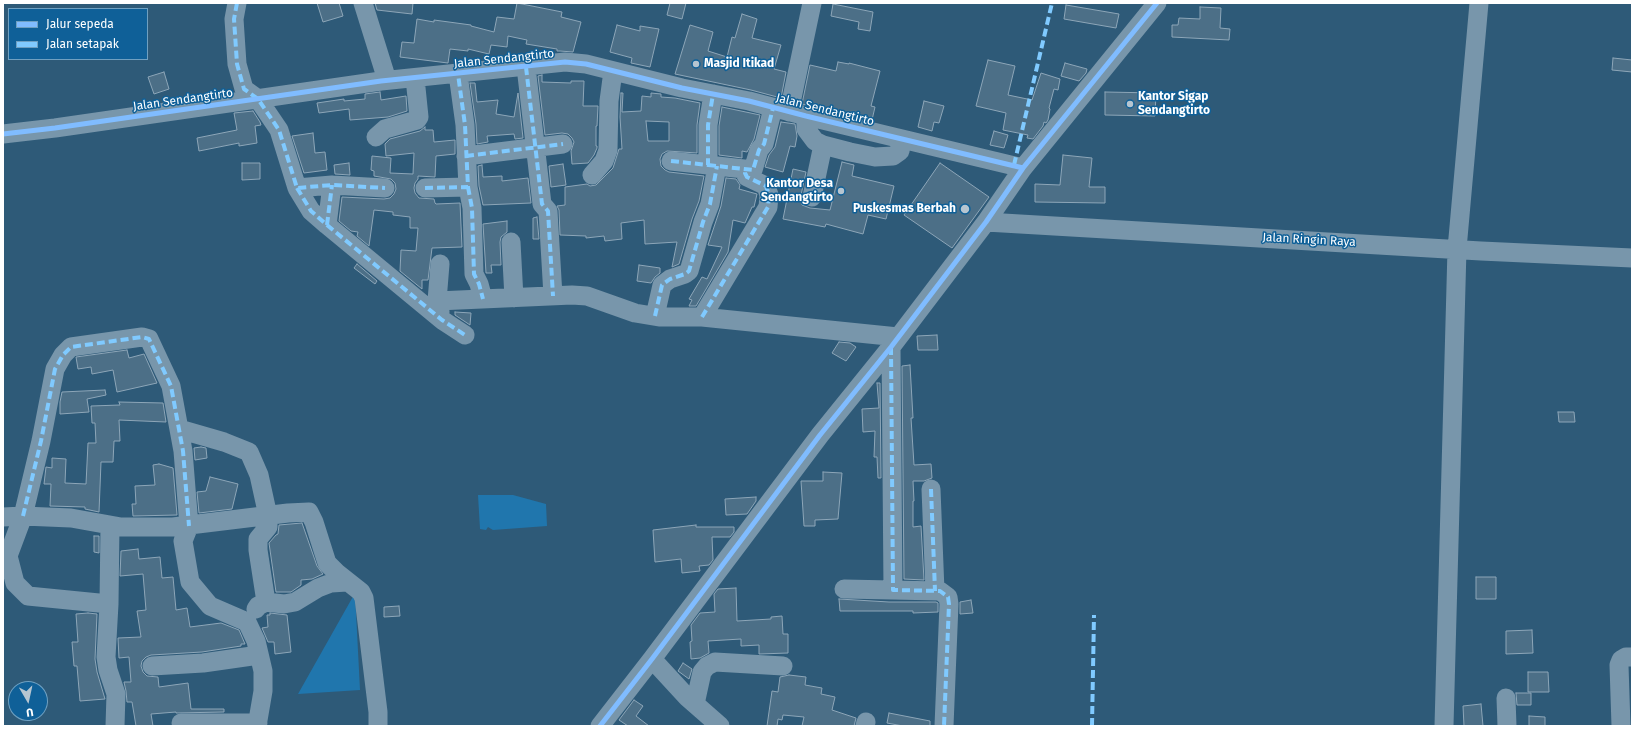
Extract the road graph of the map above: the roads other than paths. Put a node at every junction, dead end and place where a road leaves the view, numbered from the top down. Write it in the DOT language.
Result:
graph roads {
  1 [pos="238,3"];
  2 [pos="363,3"];
  3 [pos="812,3"];
  4 [pos="1158,3"];
  5 [pos="1479,3"];
  6 [pos="526,67"];
  7 [pos="613,71"];
  8 [pos="458,74"];
  9 [pos="415,78"];
  10 [pos="387,80"];
  11 [pos="713,94"];
  12 [pos="258,99"];
  13 [pos="789,112"];
  14 [pos="3,134"];
  15 [pos="376,137"];
  16 [pos="902,139"];
  17 [pos="563,144"];
  18 [pos="823,146"];
  19 [pos="536,147"];
  20 [pos="466,156"];
  21 [pos="671,161"];
  22 [pos="713,165"];
  23 [pos="1023,168"];
  24 [pos="745,170"];
  25 [pos="592,175"];
  26 [pos="332,185"];
  27 [pos="468,187"];
  28 [pos="297,188"];
  29 [pos="385,188"];
  30 [pos="424,188"];
  31 [pos="812,197"];
  32 [pos="986,222"];
  33 [pos="327,225"];
  34 [pos="511,242"];
  35 [pos="1458,249"];
  36 [pos="1632,258"];
  37 [pos="440,264"];
  38 [pos="553,296"];
  39 [pos="514,298"];
  40 [pos="483,299"];
  41 [pos="437,301"];
  42 [pos="655,316"];
  43 [pos="702,317"];
  44 [pos="442,320"];
  45 [pos="465,335"];
  46 [pos="895,342"];
  47 [pos="179,429"];
  48 [pos="931,489"];
  49 [pos="23,516"];
  50 [pos="268,516"];
  51 [pos="3,517"];
  52 [pos="110,525"];
  53 [pos="189,526"];
  54 [pos="347,582"];
  55 [pos="844,589"];
  56 [pos="893,590"];
  57 [pos="935,591"];
  58 [pos="266,602"];
  59 [pos="109,604"];
  60 [pos="247,622"];
  61 [pos="259,655"];
  62 [pos="1632,657"];
  63 [pos="652,659"];
  64 [pos="152,666"];
  65 [pos="783,666"];
  66 [pos="1506,698"];
  67 [pos="695,704"];
  68 [pos="181,723"];
  69 [pos="257,725"];
  70 [pos="115,726"];
  71 [pos="378,726"];
  72 [pos="600,726"];
  73 [pos="720,726"];
  74 [pos="944,726"];
  75 [pos="1444,726"];
  76 [pos="1507,726"];
  77 [pos="1621,726"];
  1 -- 12 [label="street"];
  2 -- 10 [label="street"];
  3 -- 13 [label="street"];
  4 -- 23 [label="street"];
  5 -- 35 [label="street"];
  6 -- 7 [label="street, Jalan Sendangtirto"];
  6 -- 8 [label="street, Jalan Sendangtirto"];
  6 -- 19 [label="street"];
  7 -- 11 [label="street, Jalan Sendangtirto"];
  7 -- 25 [label="street"];
  8 -- 9 [label="street, Jalan Sendangtirto"];
  8 -- 20 [label="street"];
  9 -- 10 [label="street, Jalan Sendangtirto"];
  9 -- 15 [label="street"];
  10 -- 12 [label="street, Jalan Sendangtirto"];
  11 -- 13 [label="street, Jalan Sendangtirto"];
  11 -- 22 [label="street"];
  12 -- 14 [label="street, Jalan Sendangtirto"];
  12 -- 28 [label="street"];
  13 -- 16 [label="street, Jalan Sendangtirto"];
  13 -- 18 [label="street"];
  13 -- 24 [label="street"];
  16 -- 18 [label="street"];
  16 -- 23 [label="street, Jalan Sendangtirto"];
  17 -- 19 [label="street"];
  18 -- 31 [label="street"];
  19 -- 20 [label="street"];
  19 -- 38 [label="street"];
  20 -- 27 [label="street"];
  21 -- 22 [label="street"];
  22 -- 24 [label="street"];
  22 -- 42 [label="street"];
  23 -- 32 [label="street"];
  24 -- 43 [label="street"];
  26 -- 28 [label="street"];
  26 -- 29 [label="street"];
  26 -- 33 [label="street"];
  27 -- 30 [label="street"];
  27 -- 40 [label="street"];
  28 -- 33 [label="street"];
  32 -- 35 [label="street, Jalan Ringin Raya"];
  32 -- 46 [label="street"];
  33 -- 44 [label="street"];
  34 -- 39 [label="street"];
  35 -- 36 [label="street, Jalan Ringin Raya"];
  35 -- 75 [label="street"];
  37 -- 41 [label="street"];
  38 -- 39 [label="street"];
  38 -- 42 [label="street"];
  39 -- 40 [label="street"];
  40 -- 41 [label="street"];
  41 -- 44 [label="street"];
  42 -- 43 [label="street"];
  43 -- 46 [label="street"];
  44 -- 45 [label="street"];
  46 -- 56 [label="street"];
  46 -- 63 [label="street"];
  47 -- 49 [label="street"];
  47 -- 50 [label="street"];
  47 -- 53 [label="street"];
  48 -- 57 [label="street"];
  49 -- 51 [label="street"];
  49 -- 52 [label="street"];
  49 -- 59 [label="street"];
  50 -- 53 [label="street"];
  50 -- 54 [label="street"];
  50 -- 58 [label="street"];
  52 -- 53 [label="street"];
  52 -- 59 [label="street"];
  53 -- 60 [label="street"];
  54 -- 58 [label="street"];
  54 -- 71 [label="street"];
  55 -- 56 [label="street"];
  56 -- 57 [label="street"];
  57 -- 74 [label="street"];
  58 -- 60 [label="street"];
  59 -- 70 [label="street"];
  60 -- 61 [label="street"];
  61 -- 64 [label="street"];
  61 -- 69 [label="street"];
  62 -- 77 [label="street"];
  63 -- 67 [label="street"];
  63 -- 72 [label="street"];
  65 -- 67 [label="street"];
  66 -- 76 [label="street"];
  67 -- 73 [label="street"];
  68 -- 69 [label="street"];
}
